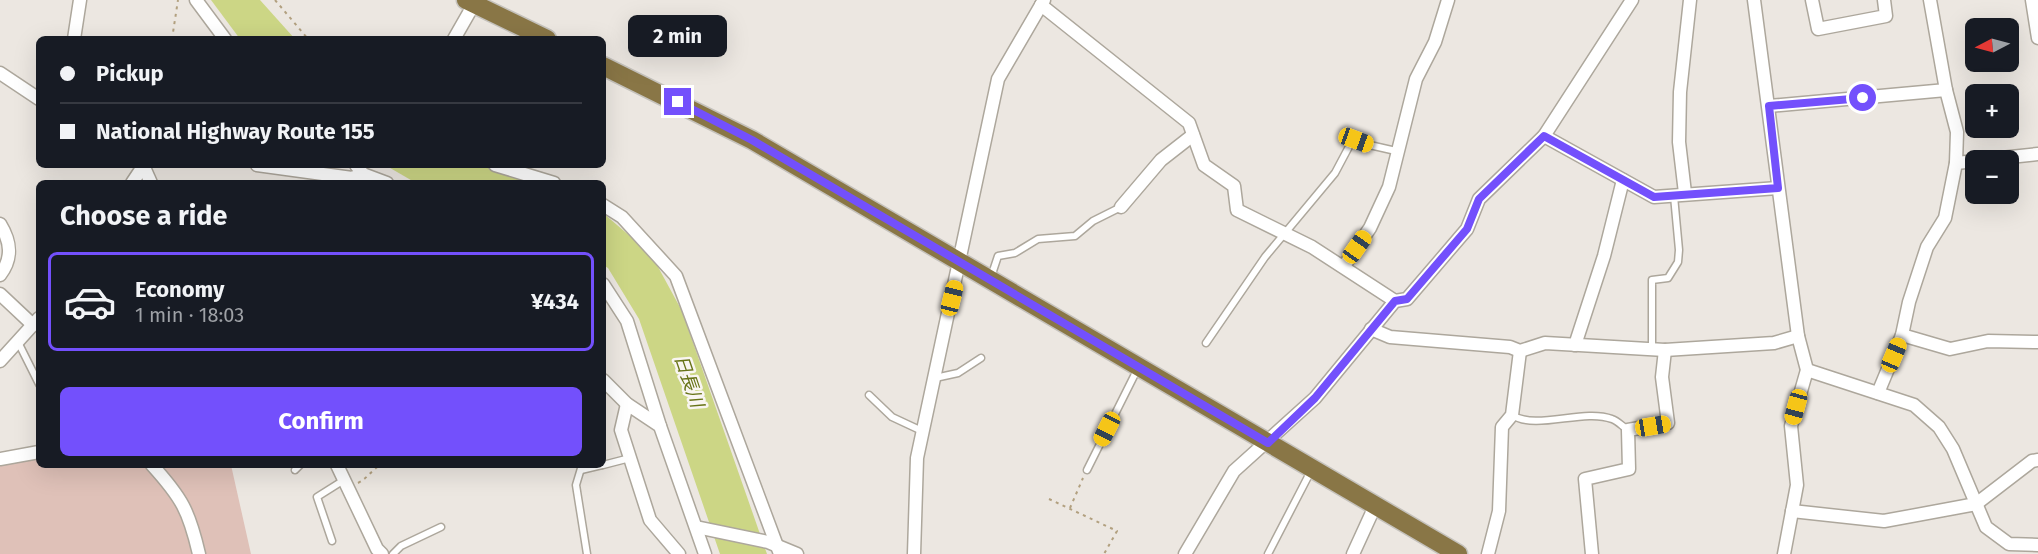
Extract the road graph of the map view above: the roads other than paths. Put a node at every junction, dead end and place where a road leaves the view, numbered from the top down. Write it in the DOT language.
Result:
graph roads {
  1 [pos="80,0"];
  2 [pos="196,0"];
  3 [pos="1448,0"];
  4 [pos="1632,0"];
  5 [pos="1690,0"];
  6 [pos="1754,0"];
  7 [pos="1812,0"];
  8 [pos="1884,0"];
  9 [pos="1930,0"];
  10 [pos="2032,0"];
  11 [pos="470,2"];
  12 [pos="1043,3"];
  13 [pos="2036,14"];
  14 [pos="74,36"];
  15 [pos="223,36"];
  16 [pos="455,36"];
  17 [pos="541,36"];
  18 [pos="2038,38"];
  19 [pos="606,67"];
  20 [pos="0,73"];
  21 [pos="1946,90"];
  22 [pos="36,97"];
  23 [pos="1769,106"];
  24 [pos="1193,135"];
  25 [pos="1544,136"];
  26 [pos="1396,151"];
  27 [pos="2038,154"];
  28 [pos="2019,156"];
  29 [pos="1965,162"];
  30 [pos="1956,163"];
  31 [pos="279,168"];
  32 [pos="505,168"];
  33 [pos="362,172"];
  34 [pos="380,180"];
  35 [pos="544,180"];
  36 [pos="1623,180"];
  37 [pos="1778,188"];
  38 [pos="1679,194"];
  39 [pos="606,207"];
  40 [pos="1121,207"];
  41 [pos="0,224"];
  42 [pos="1285,233"];
  43 [pos="961,264"];
  44 [pos="1344,266"];
  45 [pos="0,275"];
  46 [pos="989,280"];
  47 [pos="606,289"];
  48 [pos="0,294"];
  49 [pos="1395,301"];
  50 [pos="36,322"];
  51 [pos="1371,329"];
  52 [pos="1902,335"];
  53 [pos="1798,336"];
  54 [pos="18,342"];
  55 [pos="2038,342"];
  56 [pos="1206,343"];
  57 [pos="1575,345"];
  58 [pos="1658,349"];
  59 [pos="1520,351"];
  60 [pos="981,358"];
  61 [pos="0,361"];
  62 [pos="1138,367"];
  63 [pos="1807,370"];
  64 [pos="36,378"];
  65 [pos="935,378"];
  66 [pos="606,383"];
  67 [pos="1878,393"];
  68 [pos="868,395"];
  69 [pos="627,404"];
  70 [pos="1512,415"];
  71 [pos="660,426"];
  72 [pos="1628,430"];
  73 [pos="923,432"];
  74 [pos="1268,443"];
  75 [pos="36,453"];
  76 [pos="630,458"];
  77 [pos="0,459"];
  78 [pos="2038,460"];
  79 [pos="606,464"];
  80 [pos="155,468"];
  81 [pos="338,468"];
  82 [pos="582,468"];
  83 [pos="1312,469"];
  84 [pos="1086,470"];
  85 [pos="346,484"];
  86 [pos="1976,504"];
  87 [pos="1375,506"];
  88 [pos="1792,511"];
  89 [pos="441,527"];
  90 [pos="698,527"];
  91 [pos="332,541"];
  92 [pos="2038,545"];
  93 [pos="775,547"];
  94 [pos="199,554"];
  95 [pos="382,554"];
  96 [pos="393,554"];
  97 [pos="587,554"];
  98 [pos="680,554"];
  99 [pos="705,554"];
  100 [pos="797,554"];
  101 [pos="914,554"];
  102 [pos="1185,554"];
  103 [pos="1268,554"];
  104 [pos="1353,554"];
  105 [pos="1458,554"];
  106 [pos="1488,554"];
  107 [pos="1592,554"];
  108 [pos="1784,554"];
  1 -- 14 [label="street"];
  2 -- 15 [label="street"];
  3 -- 26 [label="street"];
  4 -- 25 [label="street"];
  5 -- 38 [label="street"];
  6 -- 23 [label="street"];
  7 -- 8 [label="street"];
  9 -- 21 [label="street"];
  10 -- 13 [label="street"];
  11 -- 16 [label="street"];
  11 -- 17 [label="highway"];
  12 -- 24 [label="street"];
  12 -- 43 [label="street"];
  13 -- 18 [label="street"];
  19 -- 43 [label="highway"];
  20 -- 22 [label="street"];
  21 -- 23 [label="street"];
  21 -- 30 [label="street"];
  23 -- 37 [label="street"];
  24 -- 40 [label="street"];
  24 -- 42 [label="street"];
  25 -- 36 [label="street"];
  25 -- 49 [label="street"];
  26 -- 42 [label="lane"];
  26 -- 44 [label="street"];
  27 -- 28 [label="street"];
  29 -- 30 [label="street"];
  30 -- 52 [label="street"];
  31 -- 33 [label="street"];
  32 -- 35 [label="street"];
  33 -- 34 [label="street"];
  36 -- 38 [label="street"];
  36 -- 57 [label="street"];
  37 -- 38 [label="street"];
  37 -- 53 [label="street"];
  38 -- 58 [label="lane"];
  39 -- 93 [label="street"];
  40 -- 46 [label="lane"];
  41 -- 45 [label="street"];
  42 -- 44 [label="street"];
  42 -- 56 [label="lane"];
  43 -- 46 [label="highway"];
  43 -- 65 [label="street"];
  44 -- 49 [label="street"];
  46 -- 62 [label="highway"];
  47 -- 71 [label="street"];
  48 -- 50 [label="street"];
  49 -- 51 [label="street"];
  50 -- 54 [label="street"];
  51 -- 59 [label="street"];
  51 -- 74 [label="street"];
  52 -- 55 [label="street"];
  52 -- 67 [label="street"];
  53 -- 58 [label="street"];
  53 -- 63 [label="street"];
  54 -- 61 [label="street"];
  54 -- 64 [label="lane"];
  57 -- 58 [label="street"];
  57 -- 59 [label="street"];
  58 -- 72 [label="street"];
  59 -- 70 [label="street"];
  60 -- 65 [label="lane"];
  62 -- 74 [label="highway"];
  62 -- 84 [label="lane"];
  63 -- 67 [label="street"];
  63 -- 88 [label="street"];
  65 -- 73 [label="street"];
  66 -- 69 [label="street"];
  67 -- 86 [label="street"];
  68 -- 73 [label="lane"];
  69 -- 71 [label="street"];
  69 -- 76 [label="street"];
  70 -- 72 [label="lane"];
  70 -- 106 [label="street"];
  71 -- 90 [label="street"];
  72 -- 107 [label="street"];
  73 -- 101 [label="street"];
  74 -- 83 [label="highway"];
  74 -- 102 [label="street"];
  75 -- 77 [label="street"];
  76 -- 79 [label="lane"];
  76 -- 98 [label="street"];
  78 -- 86 [label="street"];
  80 -- 94 [label="street"];
  81 -- 85 [label="street"];
  82 -- 97 [label="lane"];
  83 -- 87 [label="highway"];
  83 -- 103 [label="lane"];
  85 -- 91 [label="lane"];
  85 -- 95 [label="street"];
  86 -- 88 [label="street"];
  86 -- 92 [label="street"];
  87 -- 104 [label="street"];
  87 -- 105 [label="highway"];
  88 -- 108 [label="street"];
  89 -- 96 [label="lane"];
  90 -- 93 [label="street"];
  90 -- 99 [label="street"];
  93 -- 100 [label="street"];
}
